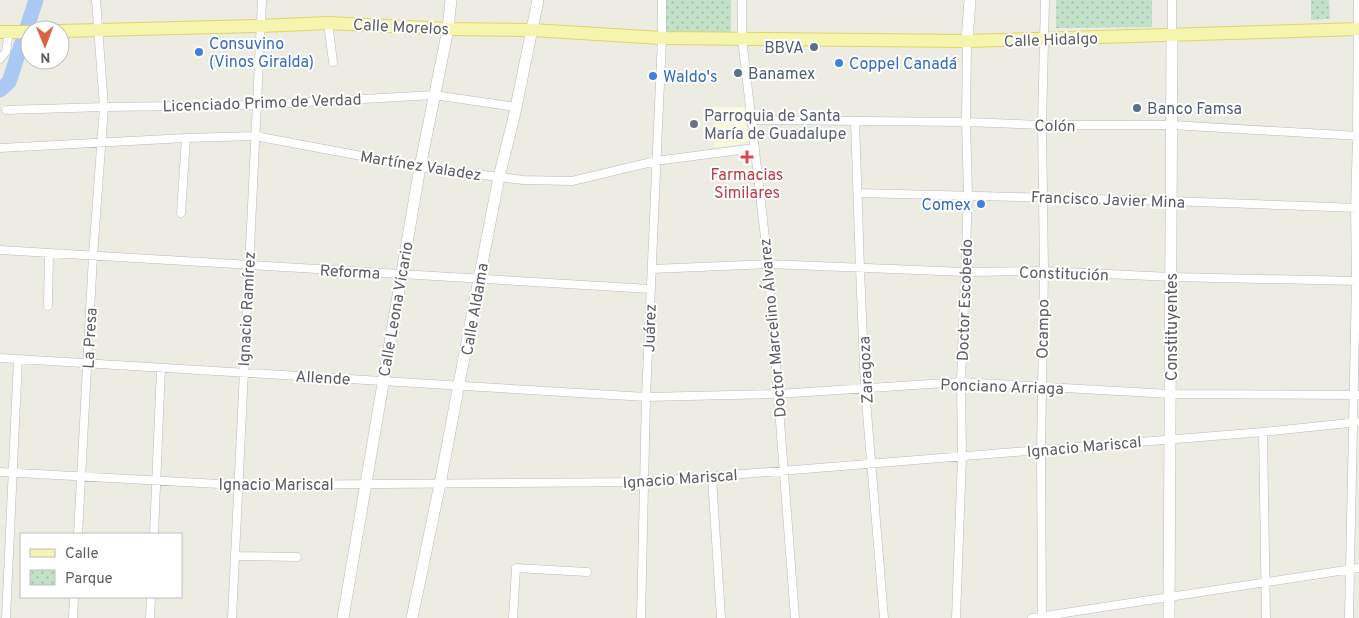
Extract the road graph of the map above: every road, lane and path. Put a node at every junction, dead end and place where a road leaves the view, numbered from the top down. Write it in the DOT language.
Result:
graph roads {
  1 [pos="96,0"];
  2 [pos="262,0"];
  3 [pos="452,0"];
  4 [pos="538,0"];
  5 [pos="662,0"];
  6 [pos="742,0"];
  7 [pos="970,0"];
  8 [pos="1046,0"];
  9 [pos="1172,0"];
  10 [pos="1358,0"];
  11 [pos="328,22"];
  12 [pos="260,26"];
  13 [pos="448,29"];
  14 [pos="1358,29"];
  15 [pos="532,30"];
  16 [pos="70,31"];
  17 [pos="99,31"];
  18 [pos="15,32"];
  19 [pos="1172,35"];
  20 [pos="662,38"];
  21 [pos="742,38"];
  22 [pos="1044,40"];
  23 [pos="967,41"];
  24 [pos="0,59"];
  25 [pos="333,62"];
  26 [pos="434,95"];
  27 [pos="256,105"];
  28 [pos="104,106"];
  29 [pos="516,107"];
  30 [pos="6,110"];
  31 [pos="751,120"];
  32 [pos="855,121"];
  33 [pos="966,122"];
  34 [pos="1042,125"];
  35 [pos="1172,125"];
  36 [pos="255,136"];
  37 [pos="1358,136"];
  38 [pos="186,138"];
  39 [pos="102,142"];
  40 [pos="0,148"];
  41 [pos="754,148"];
  42 [pos="656,161"];
  43 [pos="420,166"];
  44 [pos="499,178"];
  45 [pos="858,193"];
  46 [pos="968,195"];
  47 [pos="1043,198"];
  48 [pos="1171,201"];
  49 [pos="1357,208"];
  50 [pos="181,213"];
  51 [pos="0,250"];
  52 [pos="49,253"];
  53 [pos="93,256"];
  54 [pos="768,264"];
  55 [pos="249,265"];
  56 [pos="860,268"];
  57 [pos="652,269"];
  58 [pos="1044,271"];
  59 [pos="965,272"];
  60 [pos="402,274"];
  61 [pos="1171,277"];
  62 [pos="479,279"];
  63 [pos="1357,281"];
  64 [pos="651,289"];
  65 [pos="48,306"];
  66 [pos="0,358"];
  67 [pos="18,359"];
  68 [pos="87,363"];
  69 [pos="161,368"];
  70 [pos="243,373"];
  71 [pos="383,381"];
  72 [pos="962,382"];
  73 [pos="460,386"];
  74 [pos="1041,387"];
  75 [pos="865,388"];
  76 [pos="777,394"];
  77 [pos="1170,394"];
  78 [pos="1356,395"];
  79 [pos="646,397"];
  80 [pos="1356,423"];
  81 [pos="1263,432"];
  82 [pos="1170,438"];
  83 [pos="1041,450"];
  84 [pos="962,457"];
  85 [pos="871,464"];
  86 [pos="783,471"];
  87 [pos="0,472"];
  88 [pos="13,472"];
  89 [pos="81,476"];
  90 [pos="712,477"];
  91 [pos="156,480"];
  92 [pos="644,482"];
  93 [pos="365,484"];
  94 [pos="440,484"];
  95 [pos="238,485"];
  96 [pos="78,533"];
  97 [pos="154,533"];
  98 [pos="234,556"];
  99 [pos="297,557"];
  100 [pos="1359,568"];
  101 [pos="1350,569"];
  102 [pos="586,572"];
  103 [pos="1266,582"];
  104 [pos="1169,596"];
  105 [pos="74,598"];
  106 [pos="151,598"];
  107 [pos="1042,617"];
  108 [pos="6,618"];
  109 [pos="73,618"];
  110 [pos="150,618"];
  111 [pos="232,618"];
  112 [pos="343,618"];
  113 [pos="412,618"];
  114 [pos="513,618"];
  115 [pos="641,618"];
  116 [pos="721,618"];
  117 [pos="795,618"];
  118 [pos="884,618"];
  119 [pos="956,618"];
  120 [pos="1032,618"];
  121 [pos="1169,618"];
  122 [pos="1266,618"];
  123 [pos="1349,618"];
  1 -- 17 [label="street, La Presa"];
  2 -- 12 [label="street, Ignacio Ramírez"];
  3 -- 13 [label="main road, Calle Leona Vicario"];
  4 -- 15 [label="main road, Calle Aldama"];
  5 -- 20 [label="street, Juárez"];
  6 -- 21 [label="street, Doctor Marcelino Álvarez"];
  7 -- 23 [label="main road"];
  8 -- 22 [label="street, Ocampo"];
  9 -- 19 [label="street"];
  10 -- 14 [label="street"];
  11 -- 12 [label="main road, Calle Morelos"];
  11 -- 13 [label="main road, Calle Morelos"];
  11 -- 25 [label="street"];
  12 -- 17 [label="main road, Calle Morelos"];
  12 -- 27 [label="street, Ignacio Ramírez"];
  13 -- 15 [label="main road, Calle Morelos"];
  13 -- 26 [label="main road, Calle Leona Vicario"];
  14 -- 19 [label="main road, Calle Hidalgo"];
  14 -- 37 [label="street"];
  15 -- 20 [label="main road, Calle Morelos"];
  15 -- 29 [label="main road, Calle Aldama"];
  16 -- 17 [label="main road, Calle Morelos"];
  17 -- 28 [label="street, La Presa"];
  18 -- 24 [label="street"];
  19 -- 22 [label="main road, Calle Hidalgo"];
  19 -- 35 [label="main road, Constituyentes"];
  20 -- 21 [label="main road, Calle Morelos"];
  20 -- 42 [label="street, Juárez"];
  21 -- 23 [label="main road, Calle Hidalgo"];
  21 -- 31 [label="street, Doctor Marcelino Álvarez"];
  22 -- 23 [label="main road, Calle Hidalgo"];
  22 -- 34 [label="street, Ocampo"];
  23 -- 33 [label="street, Doctor Escobedo"];
  26 -- 27 [label="street, Licenciado Primo de Verdad"];
  26 -- 29 [label="street, Licenciado Primo de Verdad"];
  26 -- 43 [label="main road, Calle Leona Vicario"];
  27 -- 28 [label="street, Licenciado Primo de Verdad"];
  27 -- 36 [label="street, Ignacio Ramírez"];
  28 -- 30 [label="street, Licenciado Primo de Verdad"];
  28 -- 39 [label="street, La Presa"];
  29 -- 44 [label="main road, Calle Aldama"];
  31 -- 32 [label="street, Colón"];
  31 -- 41 [label="street, Doctor Marcelino Álvarez"];
  32 -- 33 [label="street, Colón"];
  32 -- 45 [label="street, Zaragoza"];
  33 -- 34 [label="street, Colón"];
  33 -- 46 [label="street, Doctor Escobedo"];
  34 -- 35 [label="street, Colón"];
  34 -- 47 [label="street, Ocampo"];
  35 -- 37 [label="street, Colón"];
  35 -- 48 [label="main road, Constituyentes"];
  36 -- 38 [label="street, Martínez Valadez"];
  36 -- 43 [label="street, Martínez Valadez"];
  36 -- 55 [label="street, Ignacio Ramírez"];
  37 -- 49 [label="street"];
  38 -- 39 [label="street, Martínez Valadez"];
  38 -- 50 [label="street"];
  39 -- 40 [label="street, Martínez Valadez"];
  39 -- 53 [label="street, La Presa"];
  41 -- 42 [label="street, Martínez Valadez"];
  41 -- 54 [label="street, Doctor Marcelino Álvarez"];
  42 -- 44 [label="street, Martínez Valadez"];
  42 -- 57 [label="street, Juárez"];
  43 -- 44 [label="street, Martínez Valadez"];
  43 -- 60 [label="main road, Calle Leona Vicario"];
  44 -- 62 [label="main road, Calle Aldama"];
  45 -- 46 [label="street, Francisco Javier Mina"];
  45 -- 56 [label="street, Zaragoza"];
  46 -- 47 [label="street, Francisco Javier Mina"];
  46 -- 59 [label="street, Doctor Escobedo"];
  47 -- 48 [label="street, Francisco Javier Mina"];
  47 -- 58 [label="street, Ocampo"];
  48 -- 49 [label="street, Francisco Javier Mina"];
  48 -- 61 [label="main road, Constituyentes"];
  49 -- 63 [label="street"];
  51 -- 52 [label="street, Reforma"];
  52 -- 53 [label="street, Reforma"];
  52 -- 65 [label="street"];
  53 -- 55 [label="street, Reforma"];
  53 -- 68 [label="street, La Presa"];
  54 -- 56 [label="street, Constitución"];
  54 -- 57 [label="street, Constitución"];
  54 -- 76 [label="street, Doctor Marcelino Álvarez"];
  55 -- 60 [label="street, Reforma"];
  55 -- 70 [label="street, Ignacio Ramírez"];
  56 -- 59 [label="street, Constitución"];
  56 -- 75 [label="street, Zaragoza"];
  57 -- 64 [label="street, Juárez"];
  58 -- 59 [label="street, Constitución"];
  58 -- 61 [label="street, Constitución"];
  58 -- 74 [label="street, Ocampo"];
  59 -- 72 [label="street, Doctor Escobedo"];
  60 -- 62 [label="street, Reforma"];
  60 -- 71 [label="main road, Calle Leona Vicario"];
  61 -- 63 [label="street, Constitución"];
  61 -- 77 [label="main road, Constituyentes"];
  62 -- 64 [label="street, Reforma"];
  62 -- 73 [label="main road, Calle Aldama"];
  63 -- 78 [label="street"];
  64 -- 79 [label="street, Juárez"];
  66 -- 67 [label="street, Allende"];
  67 -- 68 [label="street, Allende"];
  67 -- 88 [label="street"];
  68 -- 69 [label="street, Allende"];
  68 -- 89 [label="street, La Presa"];
  69 -- 70 [label="street, Allende"];
  69 -- 91 [label="street"];
  70 -- 71 [label="street, Allende"];
  70 -- 95 [label="street, Ignacio Ramírez"];
  71 -- 73 [label="street, Allende"];
  71 -- 93 [label="main road, Calle Leona Vicario"];
  72 -- 74 [label="street, Ponciano Arriaga"];
  72 -- 75 [label="street, Ponciano Arriaga"];
  72 -- 84 [label="street, Doctor Escobedo"];
  73 -- 79 [label="street, Allende"];
  73 -- 94 [label="main road, Calle Aldama"];
  74 -- 77 [label="street, Ponciano Arriaga"];
  74 -- 83 [label="street, Ocampo"];
  75 -- 76 [label="street, Ponciano Arriaga"];
  75 -- 85 [label="street, Zaragoza"];
  76 -- 79 [label="street, Ponciano Arriaga"];
  76 -- 86 [label="street, Doctor Marcelino Álvarez"];
  77 -- 78 [label="street, Ponciano Arriaga"];
  77 -- 82 [label="main road, Constituyentes"];
  78 -- 80 [label="street"];
  79 -- 92 [label="street, Juárez"];
  80 -- 81 [label="street, Ignacio Mariscal"];
  80 -- 101 [label="street"];
  81 -- 82 [label="street, Ignacio Mariscal"];
  81 -- 103 [label="street"];
  82 -- 83 [label="street, Ignacio Mariscal"];
  82 -- 104 [label="main road, Constituyentes"];
  83 -- 84 [label="street, Ignacio Mariscal"];
  83 -- 107 [label="street, Ocampo"];
  84 -- 85 [label="street, Ignacio Mariscal"];
  84 -- 119 [label="street, Doctor Escobedo"];
  85 -- 86 [label="street, Ignacio Mariscal"];
  85 -- 118 [label="street, Zaragoza"];
  86 -- 90 [label="street, Ignacio Mariscal"];
  86 -- 117 [label="street, Doctor Marcelino Álvarez"];
  87 -- 88 [label="street, Ignacio Mariscal"];
  88 -- 89 [label="street, Ignacio Mariscal"];
  88 -- 108 [label="street"];
  89 -- 91 [label="street, Ignacio Mariscal"];
  89 -- 96 [label="street, La Presa"];
  90 -- 92 [label="street, Ignacio Mariscal"];
  90 -- 116 [label="street"];
  91 -- 95 [label="street, Ignacio Mariscal"];
  91 -- 97 [label="street"];
  92 -- 94 [label="street, Ignacio Mariscal"];
  92 -- 115 [label="street, Juárez"];
  93 -- 94 [label="street, Ignacio Mariscal"];
  93 -- 95 [label="street, Ignacio Mariscal"];
  93 -- 112 [label="main road, Calle Leona Vicario"];
  94 -- 113 [label="main road, Calle Aldama"];
  95 -- 98 [label="street, Ignacio Ramírez"];
  98 -- 99 [label="street"];
  98 -- 111 [label="street, Ignacio Ramírez"];
  100 -- 101 [label="street"];
  101 -- 103 [label="street"];
  101 -- 123 [label="street"];
  102 -- 114 [label="street"];
  103 -- 104 [label="street"];
  103 -- 122 [label="street"];
  104 -- 107 [label="street"];
  104 -- 121 [label="main road, Constituyentes"];
  105 -- 109 [label="street"];
  106 -- 110 [label="street"];
  107 -- 120 [label="street"];
}
